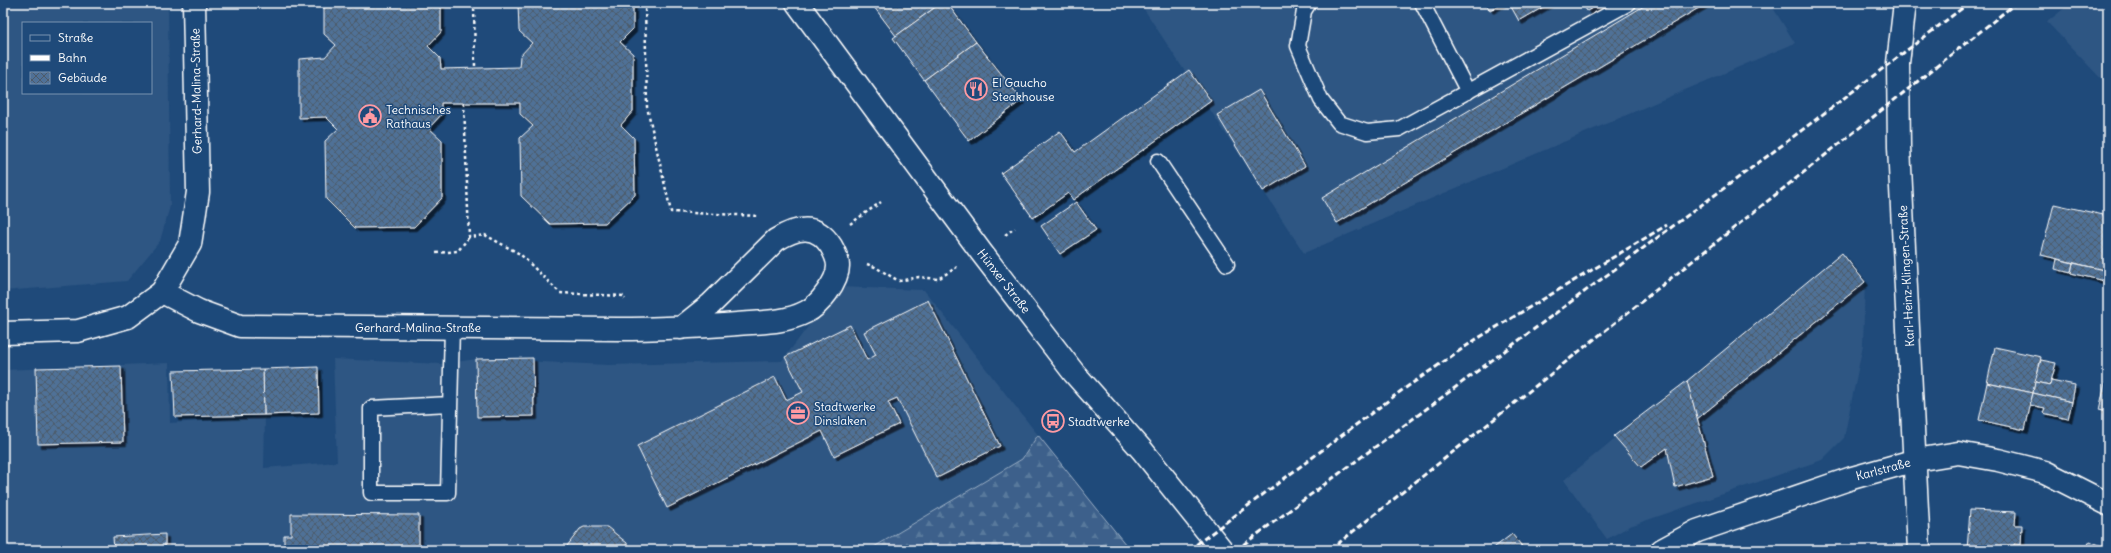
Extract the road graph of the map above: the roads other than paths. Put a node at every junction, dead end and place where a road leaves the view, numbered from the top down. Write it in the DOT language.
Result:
graph roads {
  1 [pos="194,3"];
  2 [pos="798,3"];
  3 [pos="1309,3"];
  4 [pos="1422,3"];
  5 [pos="1629,3"];
  6 [pos="1905,3"];
  7 [pos="1468,92"];
  8 [pos="1158,161"];
  9 [pos="1227,264"];
  10 [pos="162,292"];
  11 [pos="452,327"];
  12 [pos="681,328"];
  13 [pos="3,333"];
  14 [pos="450,404"];
  15 [pos="1916,460"];
  16 [pos="2108,504"];
  17 [pos="1222,550"];
  18 [pos="1662,550"];
  19 [pos="1919,550"];
  1 -- 10 [label="street, Gerhard-Malina-Straße"];
  2 -- 17 [label="street, Hünxer Straße"];
  3 -- 7 [label="lane"];
  4 -- 7 [label="lane"];
  5 -- 7 [label="lane"];
  6 -- 15 [label="street, Karl-Heinz-Klingen-Straße"];
  8 -- 9 [label="lane"];
  10 -- 11 [label="street, Gerhard-Malina-Straße"];
  10 -- 13 [label="street, Gerhard-Malina-Straße"];
  11 -- 12 [label="street, Gerhard-Malina-Straße"];
  11 -- 14 [label="lane"];
  12 -- 12 [label="street, Gerhard-Malina-Straße"];
  14 -- 14 [label="lane"];
  15 -- 16 [label="street, Karlstraße"];
  15 -- 18 [label="street, Karlstraße"];
  15 -- 19 [label="street, Karl-Heinz-Klingen-Straße"];
}
